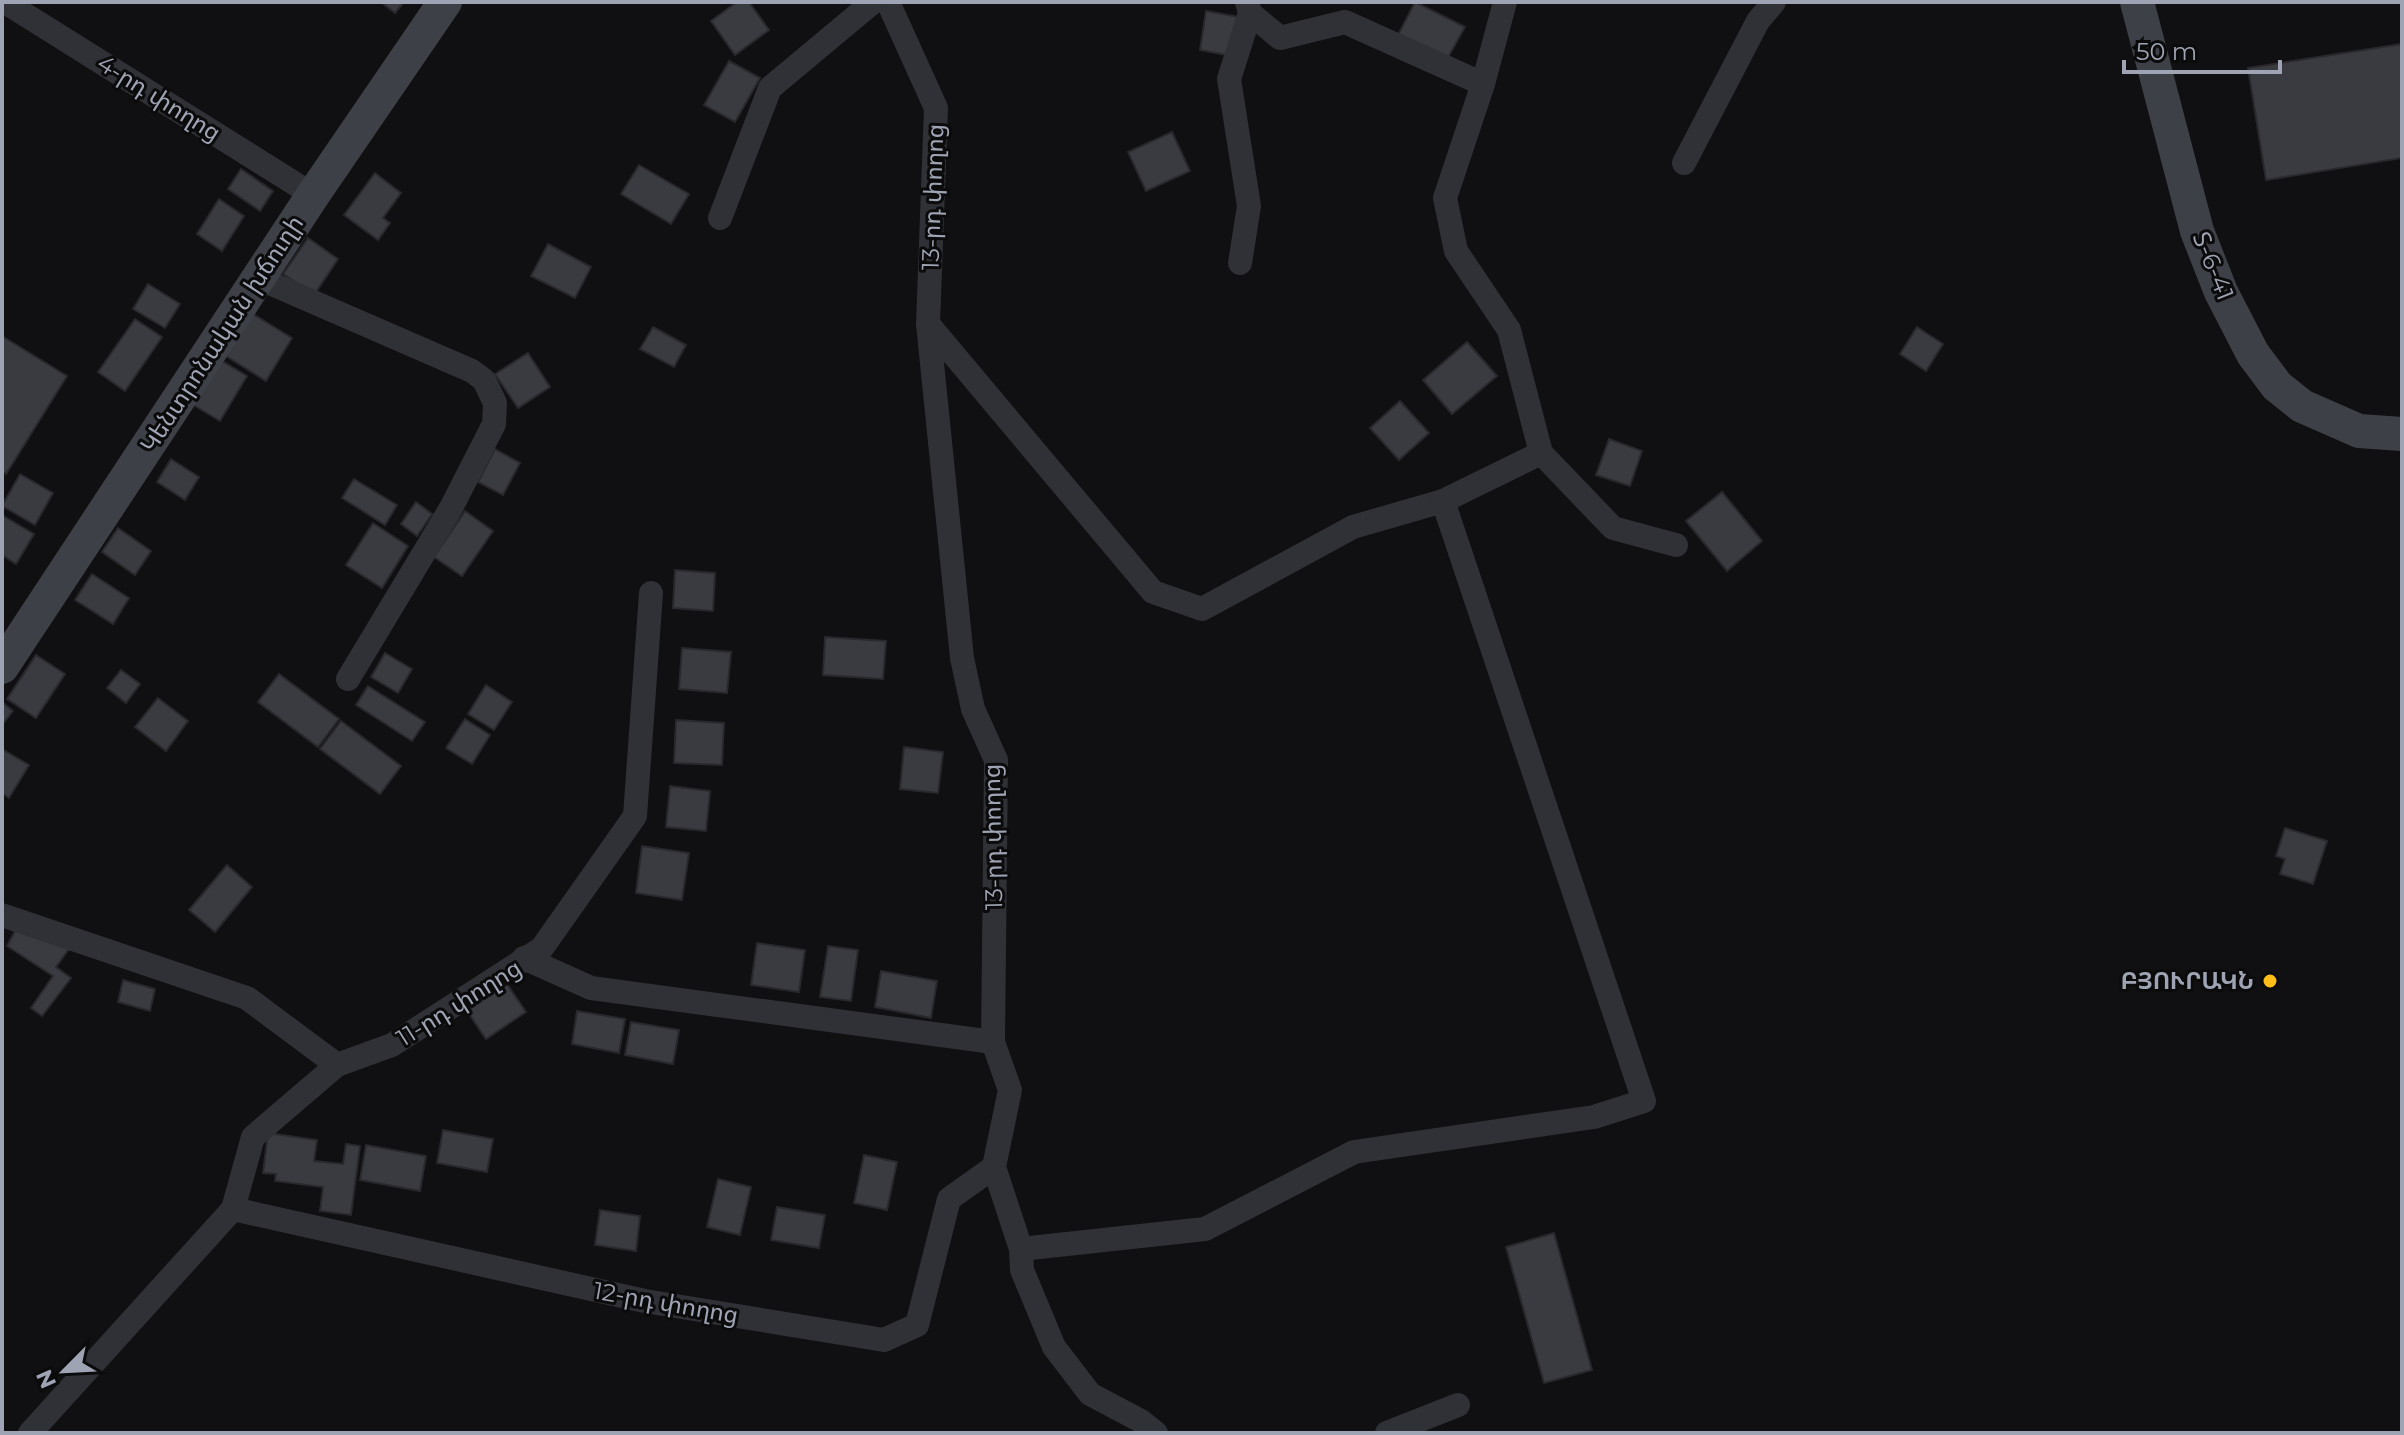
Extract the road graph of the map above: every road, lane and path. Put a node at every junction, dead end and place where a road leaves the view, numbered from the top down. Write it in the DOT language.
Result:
graph roads {
  1 [pos="5,2"];
  2 [pos="445,2"];
  3 [pos="873,2"];
  4 [pos="888,2"];
  5 [pos="1505,2"];
  6 [pos="1774,2"];
  7 [pos="2137,2"];
  8 [pos="1248,8"];
  9 [pos="1483,84"];
  10 [pos="1684,163"];
  11 [pos="313,195"];
  12 [pos="720,218"];
  13 [pos="1240,263"];
  14 [pos="258,278"];
  15 [pos="928,324"];
  16 [pos="2402,434"];
  17 [pos="1541,453"];
  18 [pos="1443,501"];
  19 [pos="1676,545"];
  20 [pos="651,593"];
  21 [pos="2,667"];
  22 [pos="348,679"];
  23 [pos="2,915"];
  24 [pos="524,958"];
  25 [pos="993,1042"];
  26 [pos="337,1065"];
  27 [pos="994,1167"];
  28 [pos="233,1209"];
  29 [pos="1021,1249"];
  30 [pos="1458,1405"];
  31 [pos="30,1433"];
  32 [pos="1156,1433"];
  33 [pos="1387,1433"];
  1 -- 11 [label="street, 4-րդ փողոց"];
  2 -- 11 [label="main road, Կենտրոնական խճուղի"];
  3 -- 12 [label="street"];
  4 -- 15 [label="street, 13-րդ փողոց"];
  5 -- 9 [label="street"];
  6 -- 10 [label="street"];
  7 -- 16 [label="main road, Տ-6-41 / Տ-6-41"];
  8 -- 9 [label="street"];
  8 -- 13 [label="street"];
  9 -- 17 [label="street"];
  11 -- 14 [label="main road, Կենտրոնական խճուղի"];
  14 -- 21 [label="main road, Կենտրոնական խճուղի"];
  14 -- 22 [label="street"];
  15 -- 18 [label="street"];
  15 -- 25 [label="street, 13-րդ փողոց"];
  17 -- 18 [label="street"];
  17 -- 19 [label="street"];
  18 -- 29 [label="street"];
  20 -- 24 [label="street"];
  23 -- 26 [label="street"];
  24 -- 25 [label="street, 11-րդ փողոց"];
  24 -- 26 [label="street, 11-րդ փողոց"];
  25 -- 27 [label="street, 13-րդ փողոց"];
  26 -- 28 [label="street"];
  27 -- 28 [label="street, 12-րդ փողոց"];
  27 -- 29 [label="street, 13-րդ փողոց"];
  28 -- 31 [label="street"];
  29 -- 32 [label="street, 13-րդ փողոց"];
  30 -- 33 [label="street"];
}
